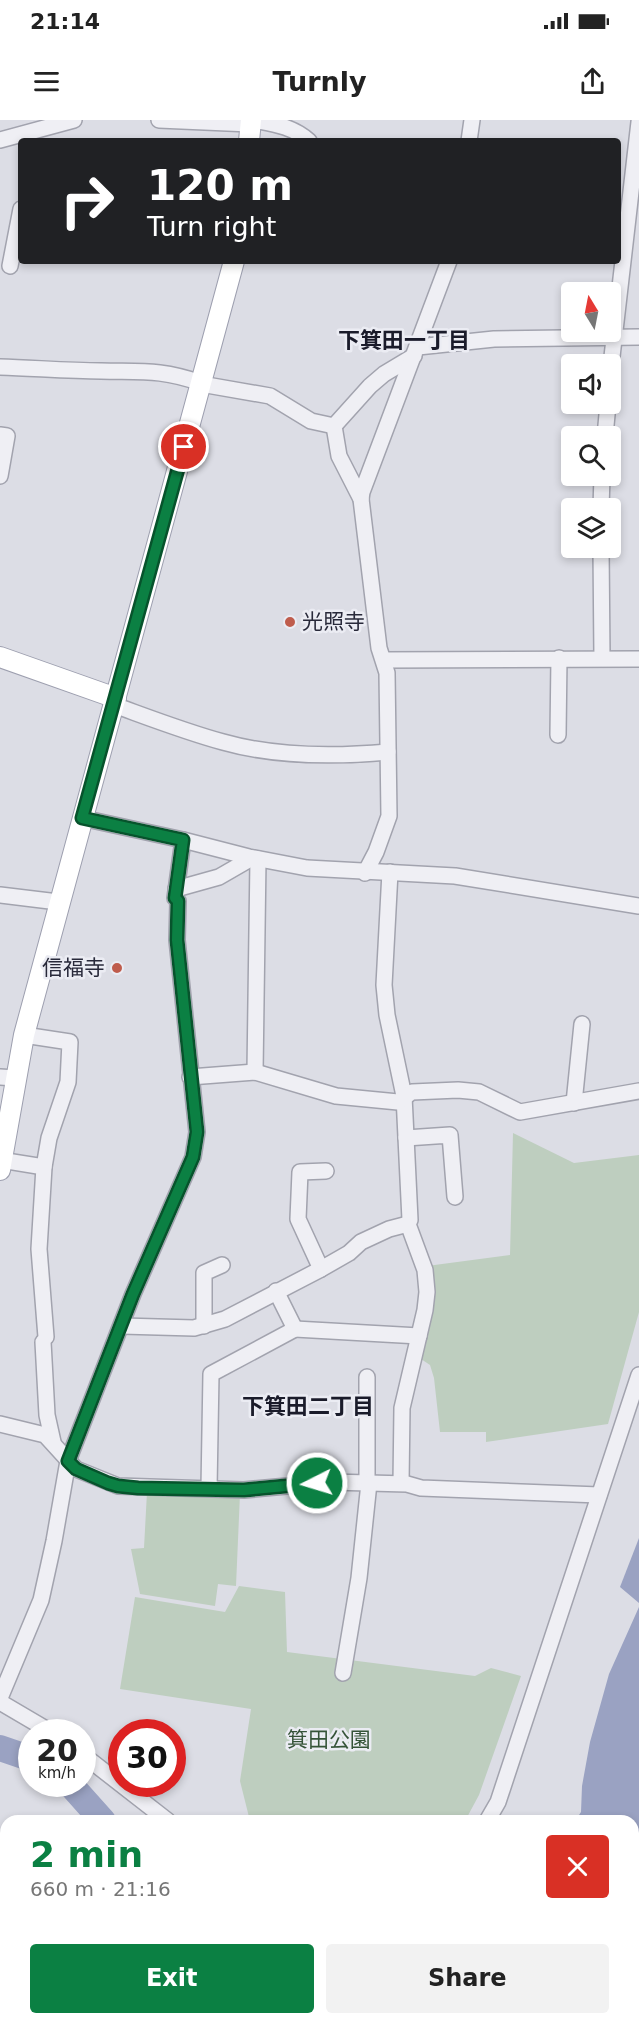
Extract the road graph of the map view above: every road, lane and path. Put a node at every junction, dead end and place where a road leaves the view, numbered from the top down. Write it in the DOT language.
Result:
graph roads {
  1 [pos="159,120"];
  2 [pos="472,120"];
  3 [pos="64,121"];
  4 [pos="639,122"];
  5 [pos="251,126"];
  6 [pos="35,136"];
  7 [pos="304,138"];
  8 [pos="469,138"];
  9 [pos="0,140"];
  10 [pos="18,225"];
  11 [pos="621,249"];
  12 [pos="233,264"];
  13 [pos="448,264"];
  14 [pos="620,264"];
  15 [pos="10,266"];
  16 [pos="618,282"];
  17 [pos="621,337"];
  18 [pos="639,337"];
  19 [pos="561,338"];
  20 [pos="416,352"];
  21 [pos="0,367"];
  22 [pos="201,384"];
  23 [pos="334,426"];
  24 [pos="0,435"];
  25 [pos="0,476"];
  26 [pos="361,499"];
  27 [pos="602,558"];
  28 [pos="0,657"];
  29 [pos="559,658"];
  30 [pos="602,658"];
  31 [pos="639,658"];
  32 [pos="384,660"];
  33 [pos="115,702"];
  34 [pos="558,735"];
  35 [pos="388,752"];
  36 [pos="82,818"];
  37 [pos="183,840"];
  38 [pos="255,858"];
  39 [pos="390,872"];
  40 [pos="365,873"];
  41 [pos="176,889"];
  42 [pos="0,895"];
  43 [pos="58,902"];
  44 [pos="639,906"];
  45 [pos="582,1024"];
  46 [pos="24,1035"];
  47 [pos="255,1072"];
  48 [pos="190,1077"];
  49 [pos="7,1078"];
  50 [pos="639,1091"];
  51 [pos="404,1096"];
  52 [pos="574,1103"];
  53 [pos="406,1138"];
  54 [pos="0,1163"];
  55 [pos="44,1167"];
  56 [pos="326,1171"];
  57 [pos="455,1197"];
  58 [pos="408,1224"];
  59 [pos="222,1265"];
  60 [pos="321,1269"];
  61 [pos="276,1292"];
  62 [pos="122,1326"];
  63 [pos="204,1326"];
  64 [pos="295,1329"];
  65 [pos="419,1336"];
  66 [pos="639,1375"];
  67 [pos="367,1377"];
  68 [pos="0,1424"];
  69 [pos="52,1442"];
  70 [pos="68,1461"];
  71 [pos="368,1483"];
  72 [pos="401,1483"];
  73 [pos="209,1488"];
  74 [pos="599,1495"];
  75 [pos="343,1673"];
  76 [pos="0,1698"];
  77 [pos="0,1702"];
  78 [pos="29,1719"];
  79 [pos="96,1765"];
  80 [pos="160,1815"];
  81 [pos="490,1815"];
  1 -- 5 [label="street"];
  2 -- 8 [label="street"];
  3 -- 6 [label="street"];
  4 -- 11 [label="street"];
  5 -- 7 [label="street"];
  6 -- 9 [label="street"];
  10 -- 15 [label="street"];
  12 -- 22 [label="main road"];
  13 -- 20 [label="street"];
  14 -- 16 [label="street"];
  17 -- 18 [label="street"];
  19 -- 20 [label="street"];
  20 -- 23 [label="street"];
  20 -- 26 [label="street"];
  21 -- 22 [label="street"];
  22 -- 23 [label="street"];
  22 -- 33 [label="main road"];
  23 -- 26 [label="street"];
  24 -- 25 [label="street"];
  26 -- 32 [label="street"];
  27 -- 30 [label="street"];
  28 -- 33 [label="main road"];
  29 -- 30 [label="street"];
  29 -- 32 [label="street"];
  29 -- 34 [label="street"];
  30 -- 31 [label="street"];
  32 -- 35 [label="street"];
  33 -- 35 [label="street"];
  33 -- 36 [label="main road"];
  35 -- 40 [label="street"];
  36 -- 37 [label="street"];
  36 -- 43 [label="main road"];
  37 -- 38 [label="street"];
  37 -- 41 [label="street"];
  38 -- 40 [label="street"];
  38 -- 41 [label="street"];
  38 -- 47 [label="street"];
  39 -- 40 [label="street"];
  39 -- 44 [label="street"];
  39 -- 51 [label="street"];
  41 -- 48 [label="street"];
  42 -- 43 [label="street"];
  43 -- 46 [label="main road"];
  45 -- 52 [label="street"];
  46 -- 49 [label="main road"];
  46 -- 55 [label="street"];
  47 -- 48 [label="street"];
  47 -- 51 [label="street"];
  48 -- 62 [label="street"];
  49 -- 54 [label="main road"];
  50 -- 52 [label="street"];
  51 -- 52 [label="street"];
  51 -- 53 [label="street"];
  53 -- 57 [label="street"];
  53 -- 58 [label="street"];
  54 -- 55 [label="street"];
  55 -- 69 [label="street"];
  56 -- 60 [label="street"];
  58 -- 60 [label="street"];
  58 -- 65 [label="street"];
  59 -- 63 [label="street"];
  60 -- 61 [label="street"];
  61 -- 63 [label="street"];
  61 -- 64 [label="street"];
  62 -- 63 [label="street"];
  62 -- 70 [label="street"];
  64 -- 65 [label="street"];
  64 -- 73 [label="street"];
  65 -- 72 [label="street"];
  66 -- 74 [label="street"];
  67 -- 71 [label="street"];
  68 -- 69 [label="street"];
  69 -- 70 [label="street"];
  70 -- 73 [label="street"];
  70 -- 76 [label="street"];
  71 -- 72 [label="street"];
  71 -- 73 [label="street"];
  71 -- 75 [label="street"];
  72 -- 74 [label="street"];
  74 -- 81 [label="street"];
  77 -- 78 [label="street"];
  79 -- 80 [label="street"];
}
